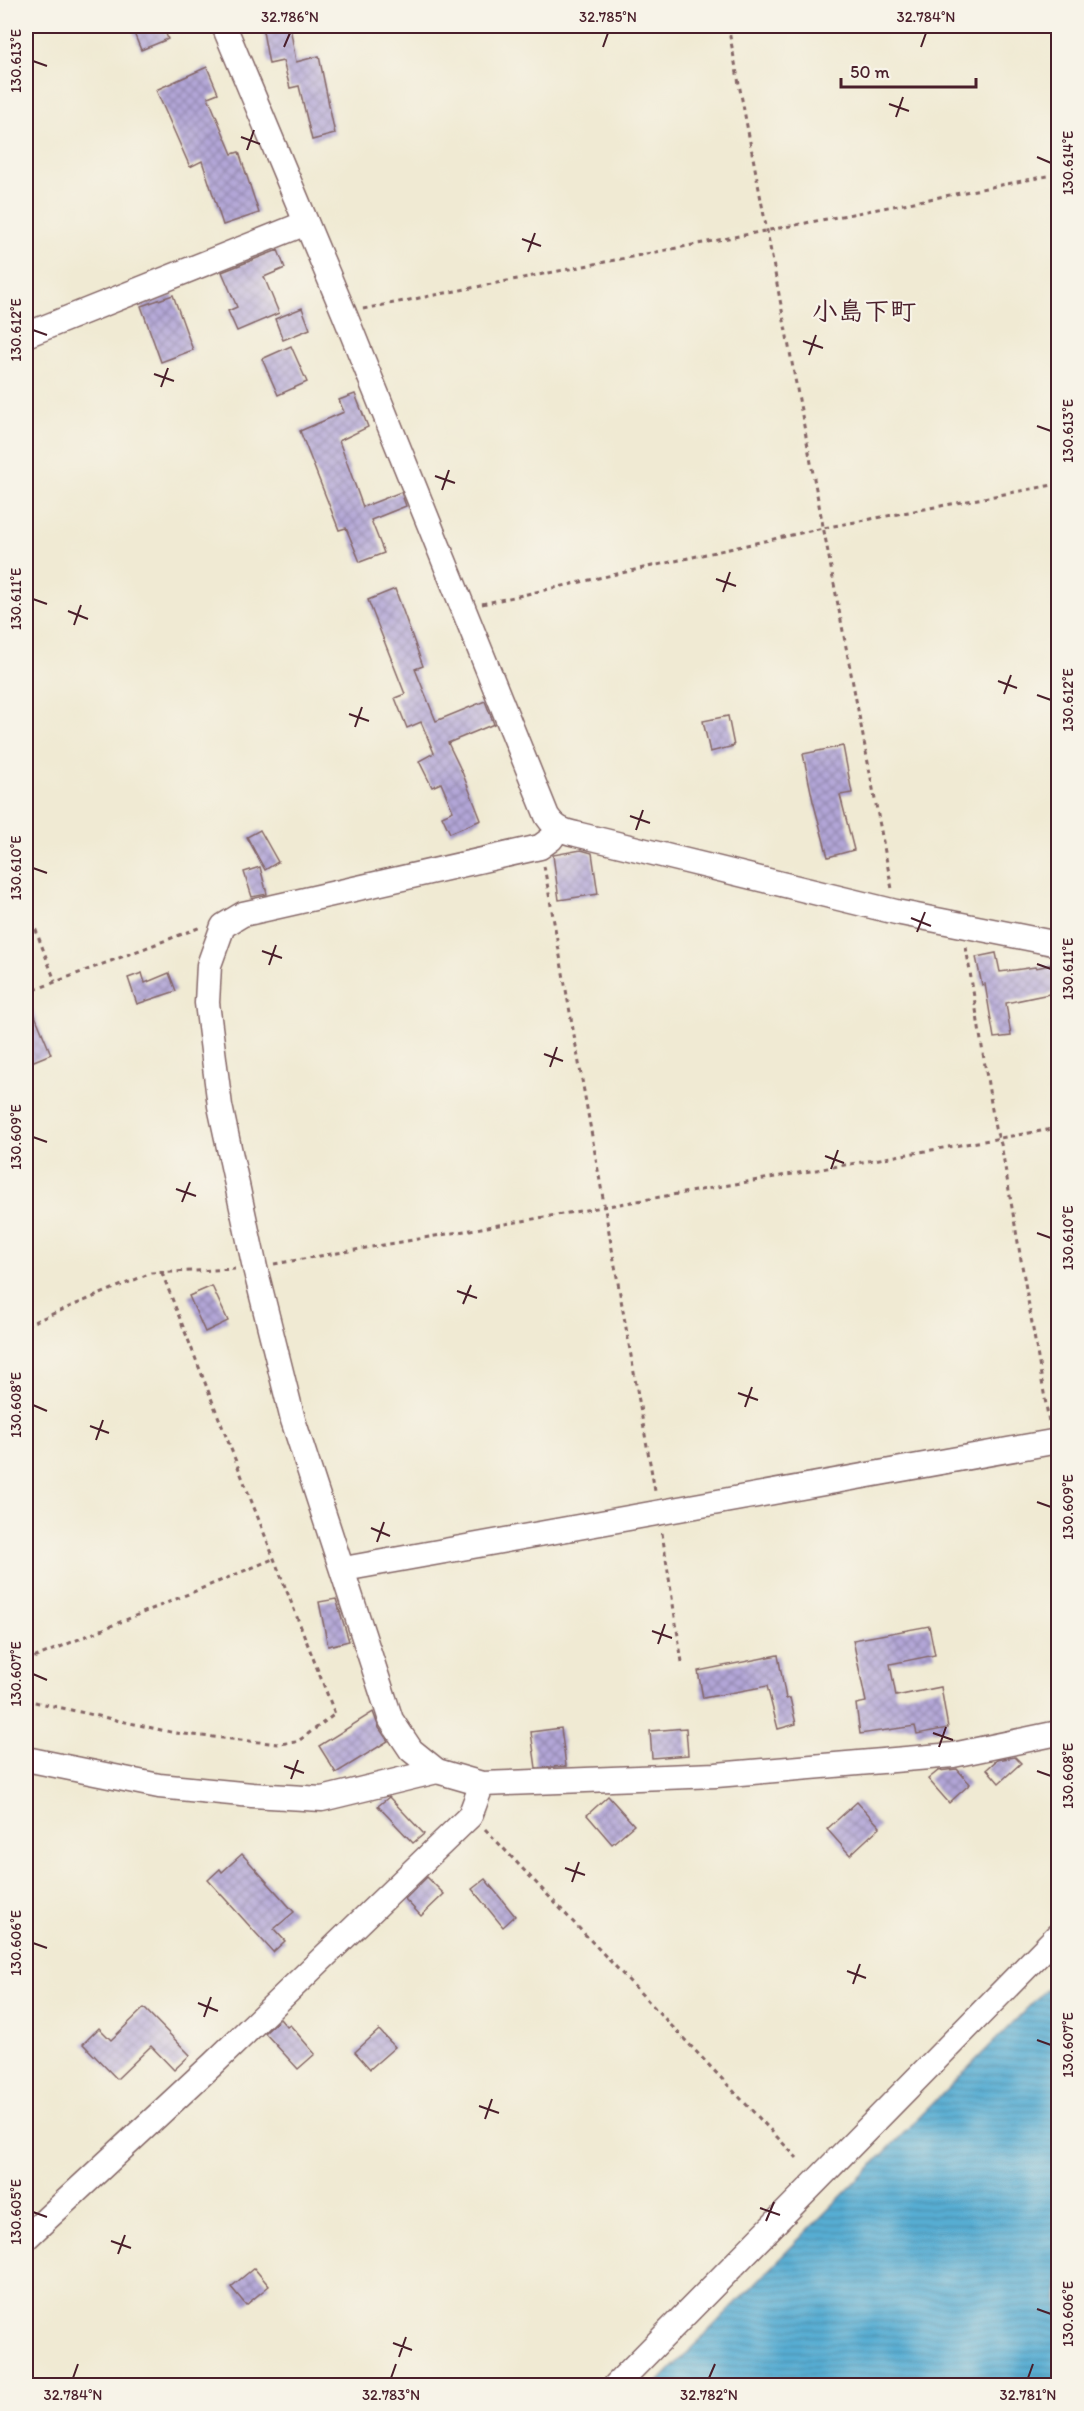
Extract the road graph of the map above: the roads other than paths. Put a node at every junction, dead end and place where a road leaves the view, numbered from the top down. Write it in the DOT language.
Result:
graph roads {
  1 [pos="224,26"];
  2 [pos="306,223"];
  3 [pos="26,335"];
  4 [pos="558,829"];
  5 [pos="1059,944"];
  6 [pos="1055,1441"];
  7 [pos="344,1569"];
  8 [pos="1059,1733"];
  9 [pos="26,1759"];
  10 [pos="437,1771"];
  11 [pos="482,1784"];
  12 [pos="1059,1935"];
  13 [pos="26,2238"];
  14 [pos="615,2385"];
  1 -- 2 [label="street"];
  2 -- 3 [label="street"];
  2 -- 4 [label="street"];
  4 -- 5 [label="street"];
  4 -- 7 [label="street"];
  6 -- 7 [label="street"];
  7 -- 10 [label="street"];
  8 -- 11 [label="street"];
  9 -- 10 [label="street"];
  10 -- 11 [label="street"];
  11 -- 13 [label="street"];
  12 -- 14 [label="street"];
}
